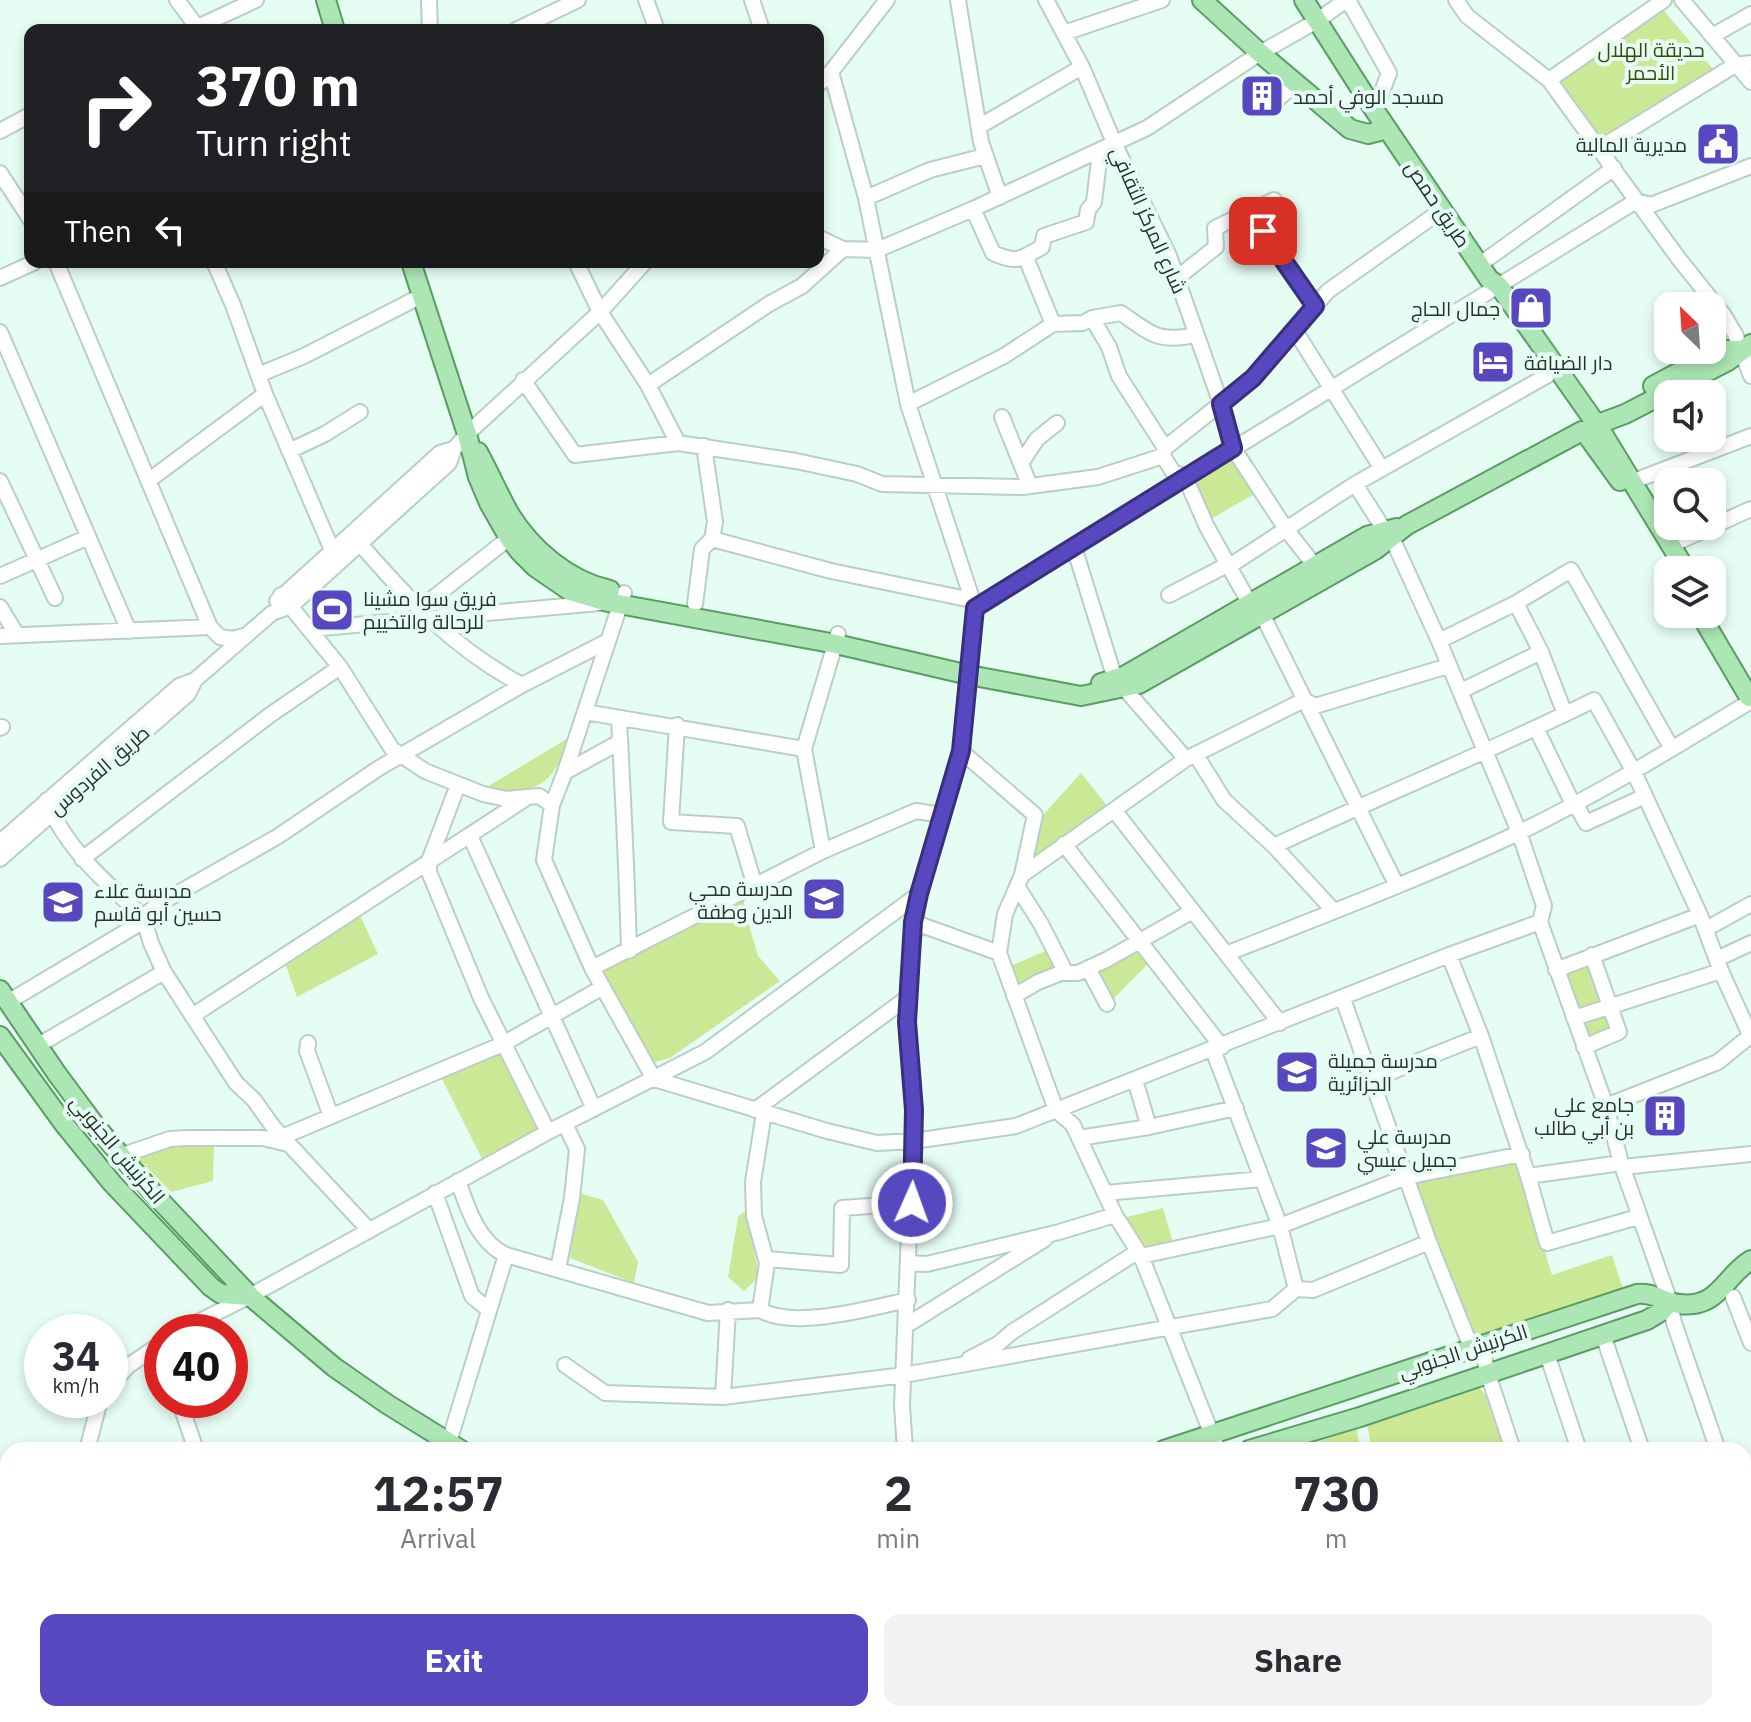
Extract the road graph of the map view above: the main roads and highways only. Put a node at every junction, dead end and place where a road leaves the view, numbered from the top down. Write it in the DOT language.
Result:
graph roads {
  1 [pos="326,0"];
  2 [pos="336,0"];
  3 [pos="1202,0"];
  4 [pos="1304,0"];
  5 [pos="333,24"];
  6 [pos="342,24"];
  7 [pos="1387,129"];
  8 [pos="413,268"];
  9 [pos="1489,280"];
  10 [pos="1746,347"];
  11 [pos="1590,425"];
  12 [pos="467,434"];
  13 [pos="1389,534"];
  14 [pos="1665,556"];
  15 [pos="1678,556"];
  16 [pos="617,599"];
  17 [pos="1256,609"];
  18 [pos="1708,628"];
  19 [pos="1722,628"];
  20 [pos="837,639"];
  21 [pos="1751,677"];
  22 [pos="1750,698"];
  23 [pos="4,996"];
  24 [pos="0,1036"];
  25 [pos="1751,1260"];
  26 [pos="250,1296"];
  27 [pos="1670,1302"];
  28 [pos="449,1442"];
  29 [pos="1214,1442"];
  30 [pos="1276,1442"];
  1 -- 5 [label="main road"];
  2 -- 6 [label="main road"];
  3 -- 7 [label="main road"];
  4 -- 7 [label="main road, طريق حمص"];
  7 -- 9 [label="main road, طريق حمص"];
  8 -- 12 [label="main road"];
  9 -- 11 [label="main road, طريق حمص"];
  9 -- 11 [label="main road, طريق حمص"];
  10 -- 11 [label="main road"];
  11 -- 13 [label="main road"];
  11 -- 14 [label="main road, طريق حمص"];
  11 -- 15 [label="main road, طريق حمص"];
  12 -- 16 [label="main road"];
  12 -- 16 [label="main road"];
  13 -- 17 [label="main road"];
  13 -- 17 [label="main road"];
  16 -- 20 [label="main road"];
  16 -- 20 [label="main road"];
  17 -- 20 [label="main road"];
  18 -- 22 [label="main road"];
  19 -- 21 [label="main road"];
  23 -- 26 [label="main road, الكرنيش الجنوبي"];
  24 -- 26 [label="main road, الكرنيش الجنوبي"];
  25 -- 27 [label="main road, الكرنيش الجنوبي"];
  26 -- 28 [label="main road, الكرنيش الجنوبي"];
  27 -- 29 [label="main road, الكرنيش الجنوبي"];
  27 -- 30 [label="main road"];
}
